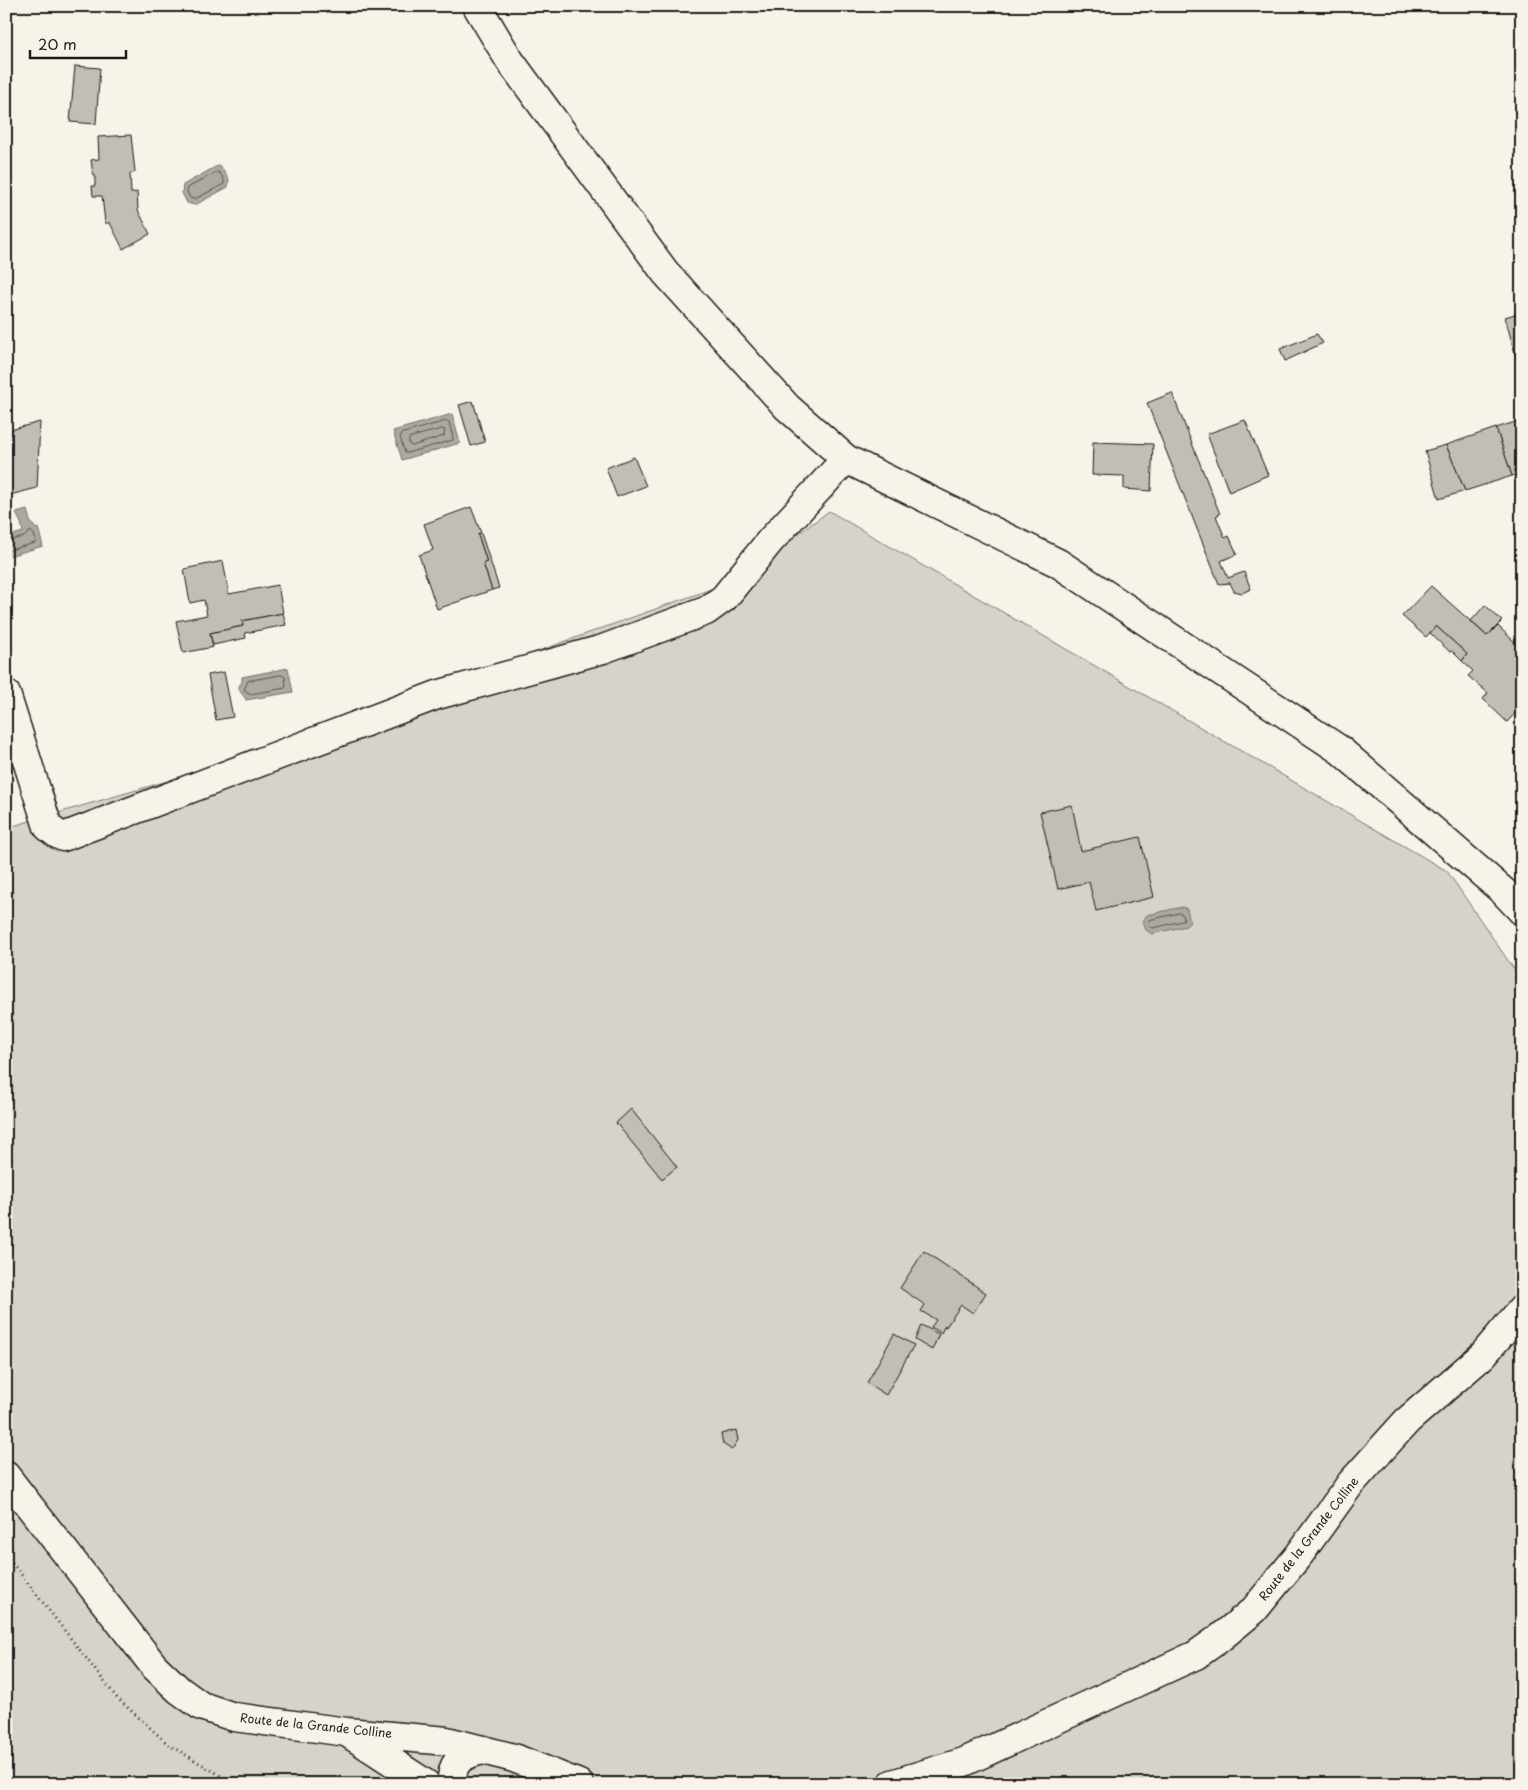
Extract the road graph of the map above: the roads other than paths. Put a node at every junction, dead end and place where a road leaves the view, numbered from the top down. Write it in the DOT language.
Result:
graph roads {
  1 [pos="477,6"];
  2 [pos="846,459"];
  3 [pos="6,694"];
  4 [pos="1522,911"];
  5 [pos="1522,1309"];
  6 [pos="6,1476"];
  7 [pos="347,1732"];
  8 [pos="484,1750"];
  9 [pos="426,1784"];
  10 [pos="452,1784"];
  11 [pos="579,1784"];
  12 [pos="892,1784"];
  1 -- 2 [label="street"];
  2 -- 3 [label="street"];
  2 -- 4 [label="street"];
  5 -- 12 [label="street, Route de la Grande Colline"];
  6 -- 7 [label="street, Route de la Grande Colline"];
  7 -- 8 [label="street, Route de la Grande Colline"];
  7 -- 9 [label="street"];
  8 -- 10 [label="street"];
  8 -- 11 [label="street, Route de la Grande Colline"];
}
